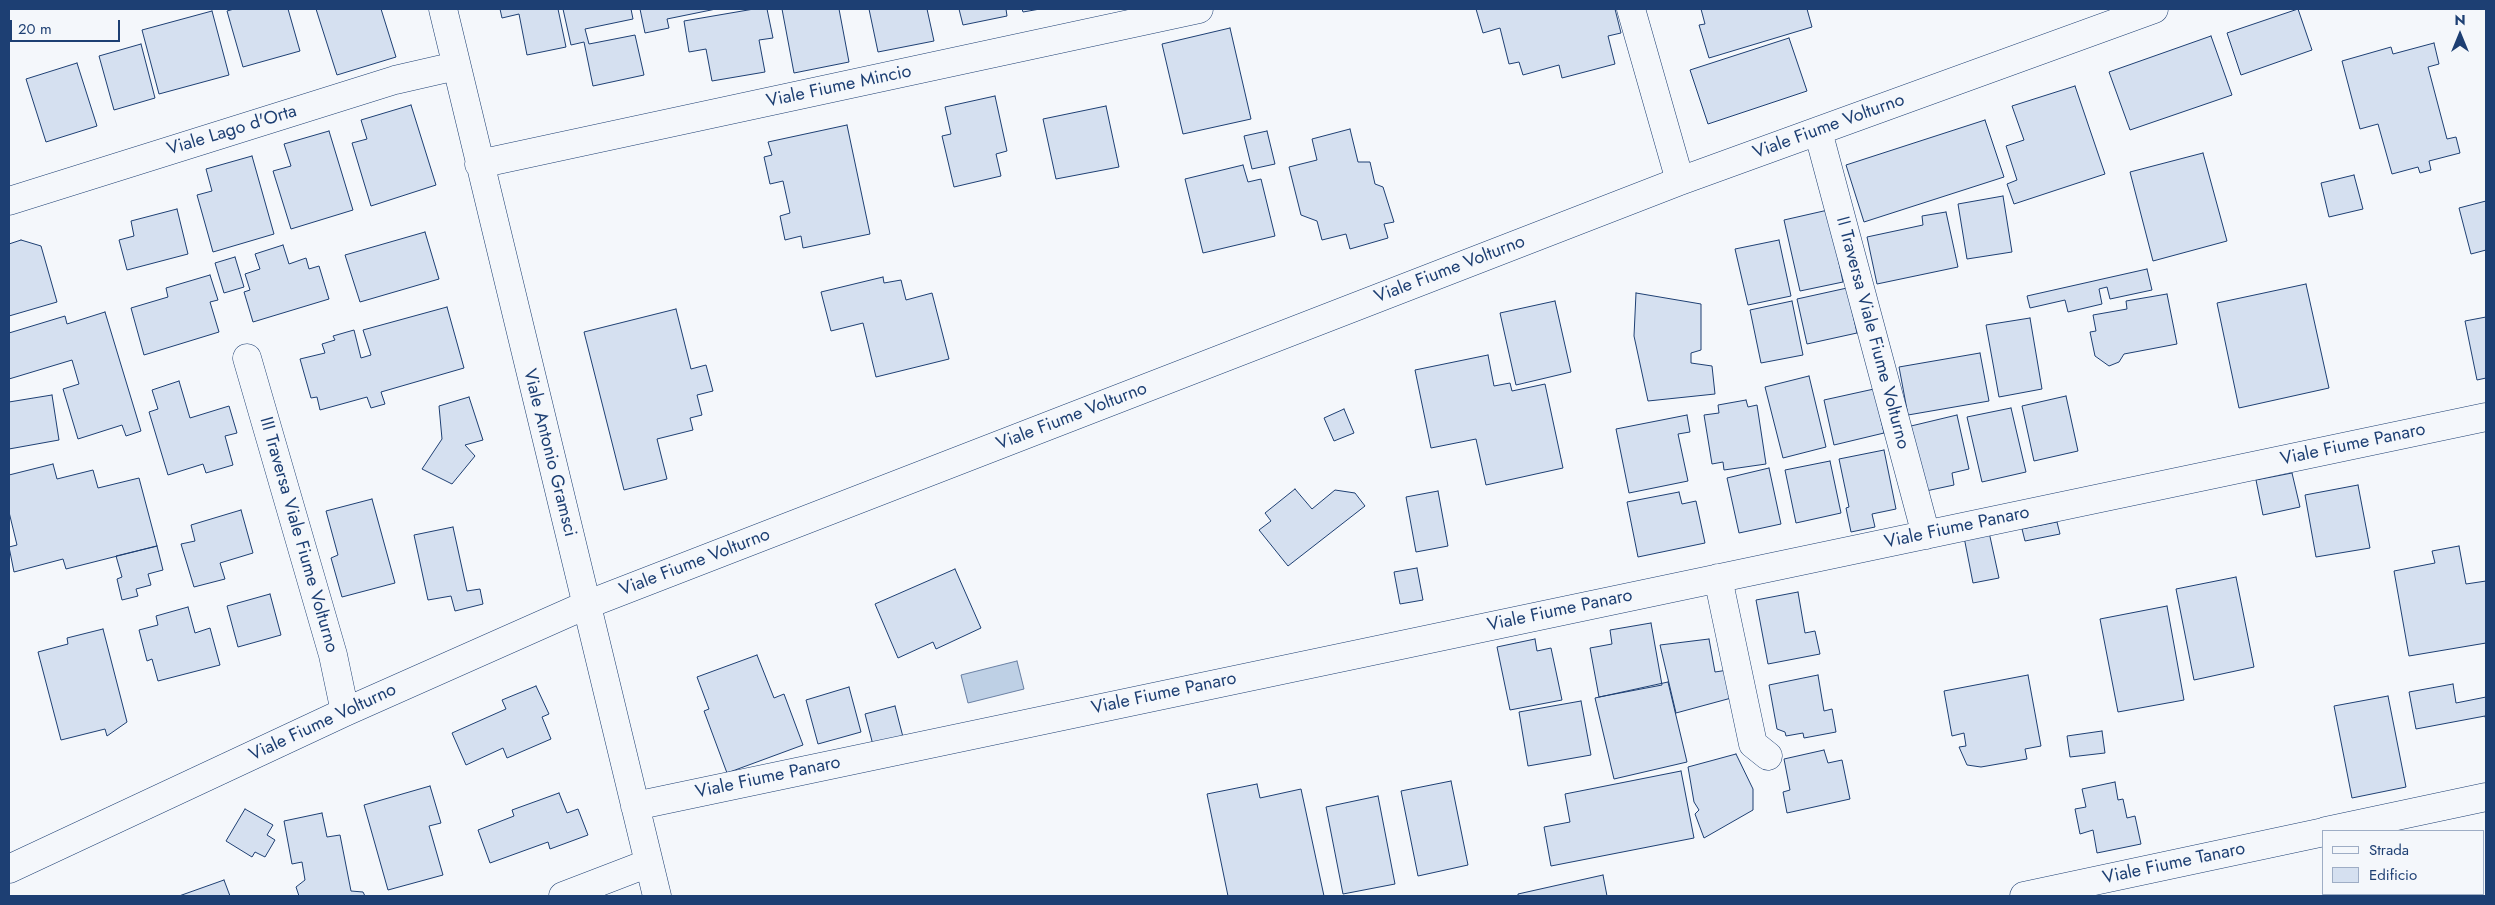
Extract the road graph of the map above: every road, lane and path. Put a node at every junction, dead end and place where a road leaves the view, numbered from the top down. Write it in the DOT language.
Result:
graph roads {
  1 [pos="443,9"];
  2 [pos="1199,9"];
  3 [pos="1631,9"];
  4 [pos="2154,9"];
  5 [pos="456,66"];
  6 [pos="1818,131"];
  7 [pos="479,164"];
  8 [pos="1680,181"];
  9 [pos="9,201"];
  10 [pos="247,358"];
  11 [pos="2486,417"];
  12 [pos="1926,535"];
  13 [pos="1718,578"];
  14 [pos="586,605"];
  15 [pos="345,712"];
  16 [pos="1768,756"];
  17 [pos="2486,797"];
  18 [pos="635,806"];
  19 [pos="2334,830"];
  20 [pos="2322,833"];
  21 [pos="649,863"];
  22 [pos="9,869"];
  23 [pos="563,896"];
  24 [pos="657,896"];
  25 [pos="2024,896"];
  1 -- 5 [label="street, Viale Antonio Gramsci"];
  2 -- 7 [label="street, Viale Fiume Mincio"];
  3 -- 8 [label="street"];
  4 -- 6 [label="street, Viale Fiume Volturno"];
  5 -- 7 [label="street, Viale Antonio Gramsci"];
  5 -- 9 [label="street, Viale Lago d'Orta"];
  6 -- 8 [label="street, Viale Fiume Volturno"];
  6 -- 12 [label="street, II Traversa Viale Fiume Volturno"];
  7 -- 14 [label="street, Viale Antonio Gramsci"];
  8 -- 14 [label="street, Viale Fiume Volturno"];
  10 -- 15 [label="street, III Traversa Viale Fiume Volturno"];
  11 -- 12 [label="street, Viale Fiume Panaro"];
  12 -- 13 [label="street, Viale Fiume Panaro"];
  13 -- 16 [label="street"];
  13 -- 18 [label="street, Viale Fiume Panaro"];
  14 -- 15 [label="street, Viale Fiume Volturno"];
  14 -- 18 [label="street, Viale Antonio Gramsci"];
  15 -- 22 [label="street, Viale Fiume Volturno"];
  17 -- 19 [label="street, Viale Fiume Tanaro"];
  18 -- 21 [label="street, Viale Antonio Gramsci"];
  20 -- 25 [label="street, Viale Fiume Tanaro"];
  21 -- 23 [label="street"];
  21 -- 24 [label="street, Viale Antonio Gramsci"];
}
